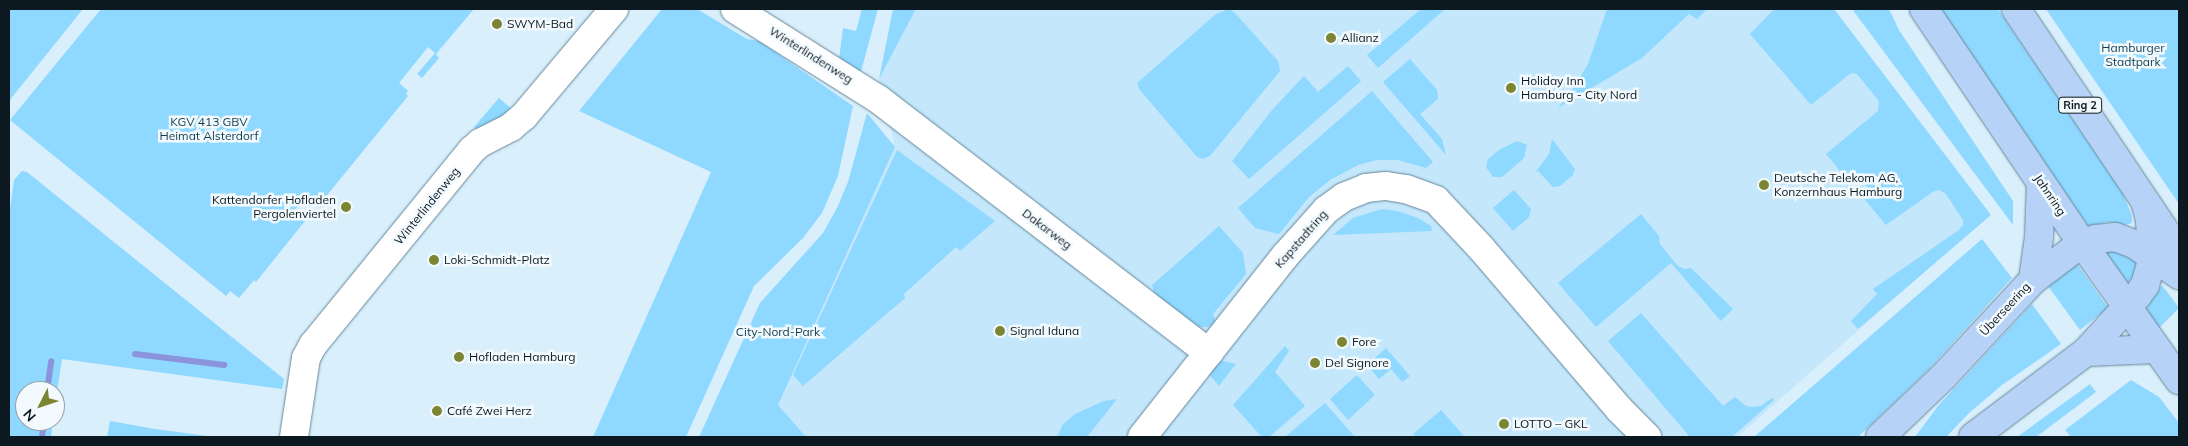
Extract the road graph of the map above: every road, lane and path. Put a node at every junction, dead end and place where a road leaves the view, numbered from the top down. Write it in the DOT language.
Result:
graph roads {
  1 [pos="614,9"];
  2 [pos="735,9"];
  3 [pos="1924,9"];
  4 [pos="2016,9"];
  5 [pos="886,104"];
  6 [pos="2041,183"];
  7 [pos="2082,243"];
  8 [pos="2166,255"];
  9 [pos="2179,275"];
  10 [pos="2033,280"];
  11 [pos="2128,308"];
  12 [pos="2157,349"];
  13 [pos="2086,352"];
  14 [pos="1210,353"];
  15 [pos="2179,380"];
  16 [pos="1619,409"];
  17 [pos="294,437"];
  18 [pos="1142,437"];
  19 [pos="1634,437"];
  20 [pos="1647,437"];
  21 [pos="1880,437"];
  22 [pos="1973,437"];
  1 -- 17 [label="street, Winterlindenweg"];
  2 -- 5 [label="street, Winterlindenweg"];
  3 -- 6 [label="main road, Jahnring"];
  4 -- 8 [label="main road, Ring 2"];
  5 -- 14 [label="street, Dakarweg"];
  6 -- 7 [label="main road, Jahnring"];
  6 -- 10 [label="main road"];
  7 -- 8 [label="main road, Überseering"];
  7 -- 10 [label="main road, Überseering"];
  7 -- 11 [label="main road, Jahnring"];
  8 -- 9 [label="main road, Überseering"];
  8 -- 11 [label="main road"];
  10 -- 21 [label="main road, Überseering"];
  11 -- 12 [label="main road, Jahnring"];
  11 -- 13 [label="main road"];
  12 -- 13 [label="main road"];
  12 -- 15 [label="main road, Jahnring"];
  13 -- 22 [label="main road"];
  14 -- 16 [label="street, Kapstadtring"];
  14 -- 18 [label="street, Kapstadtring"];
  16 -- 19 [label="street, Kapstadtring"];
  16 -- 20 [label="street, Kapstadtring"];
}
